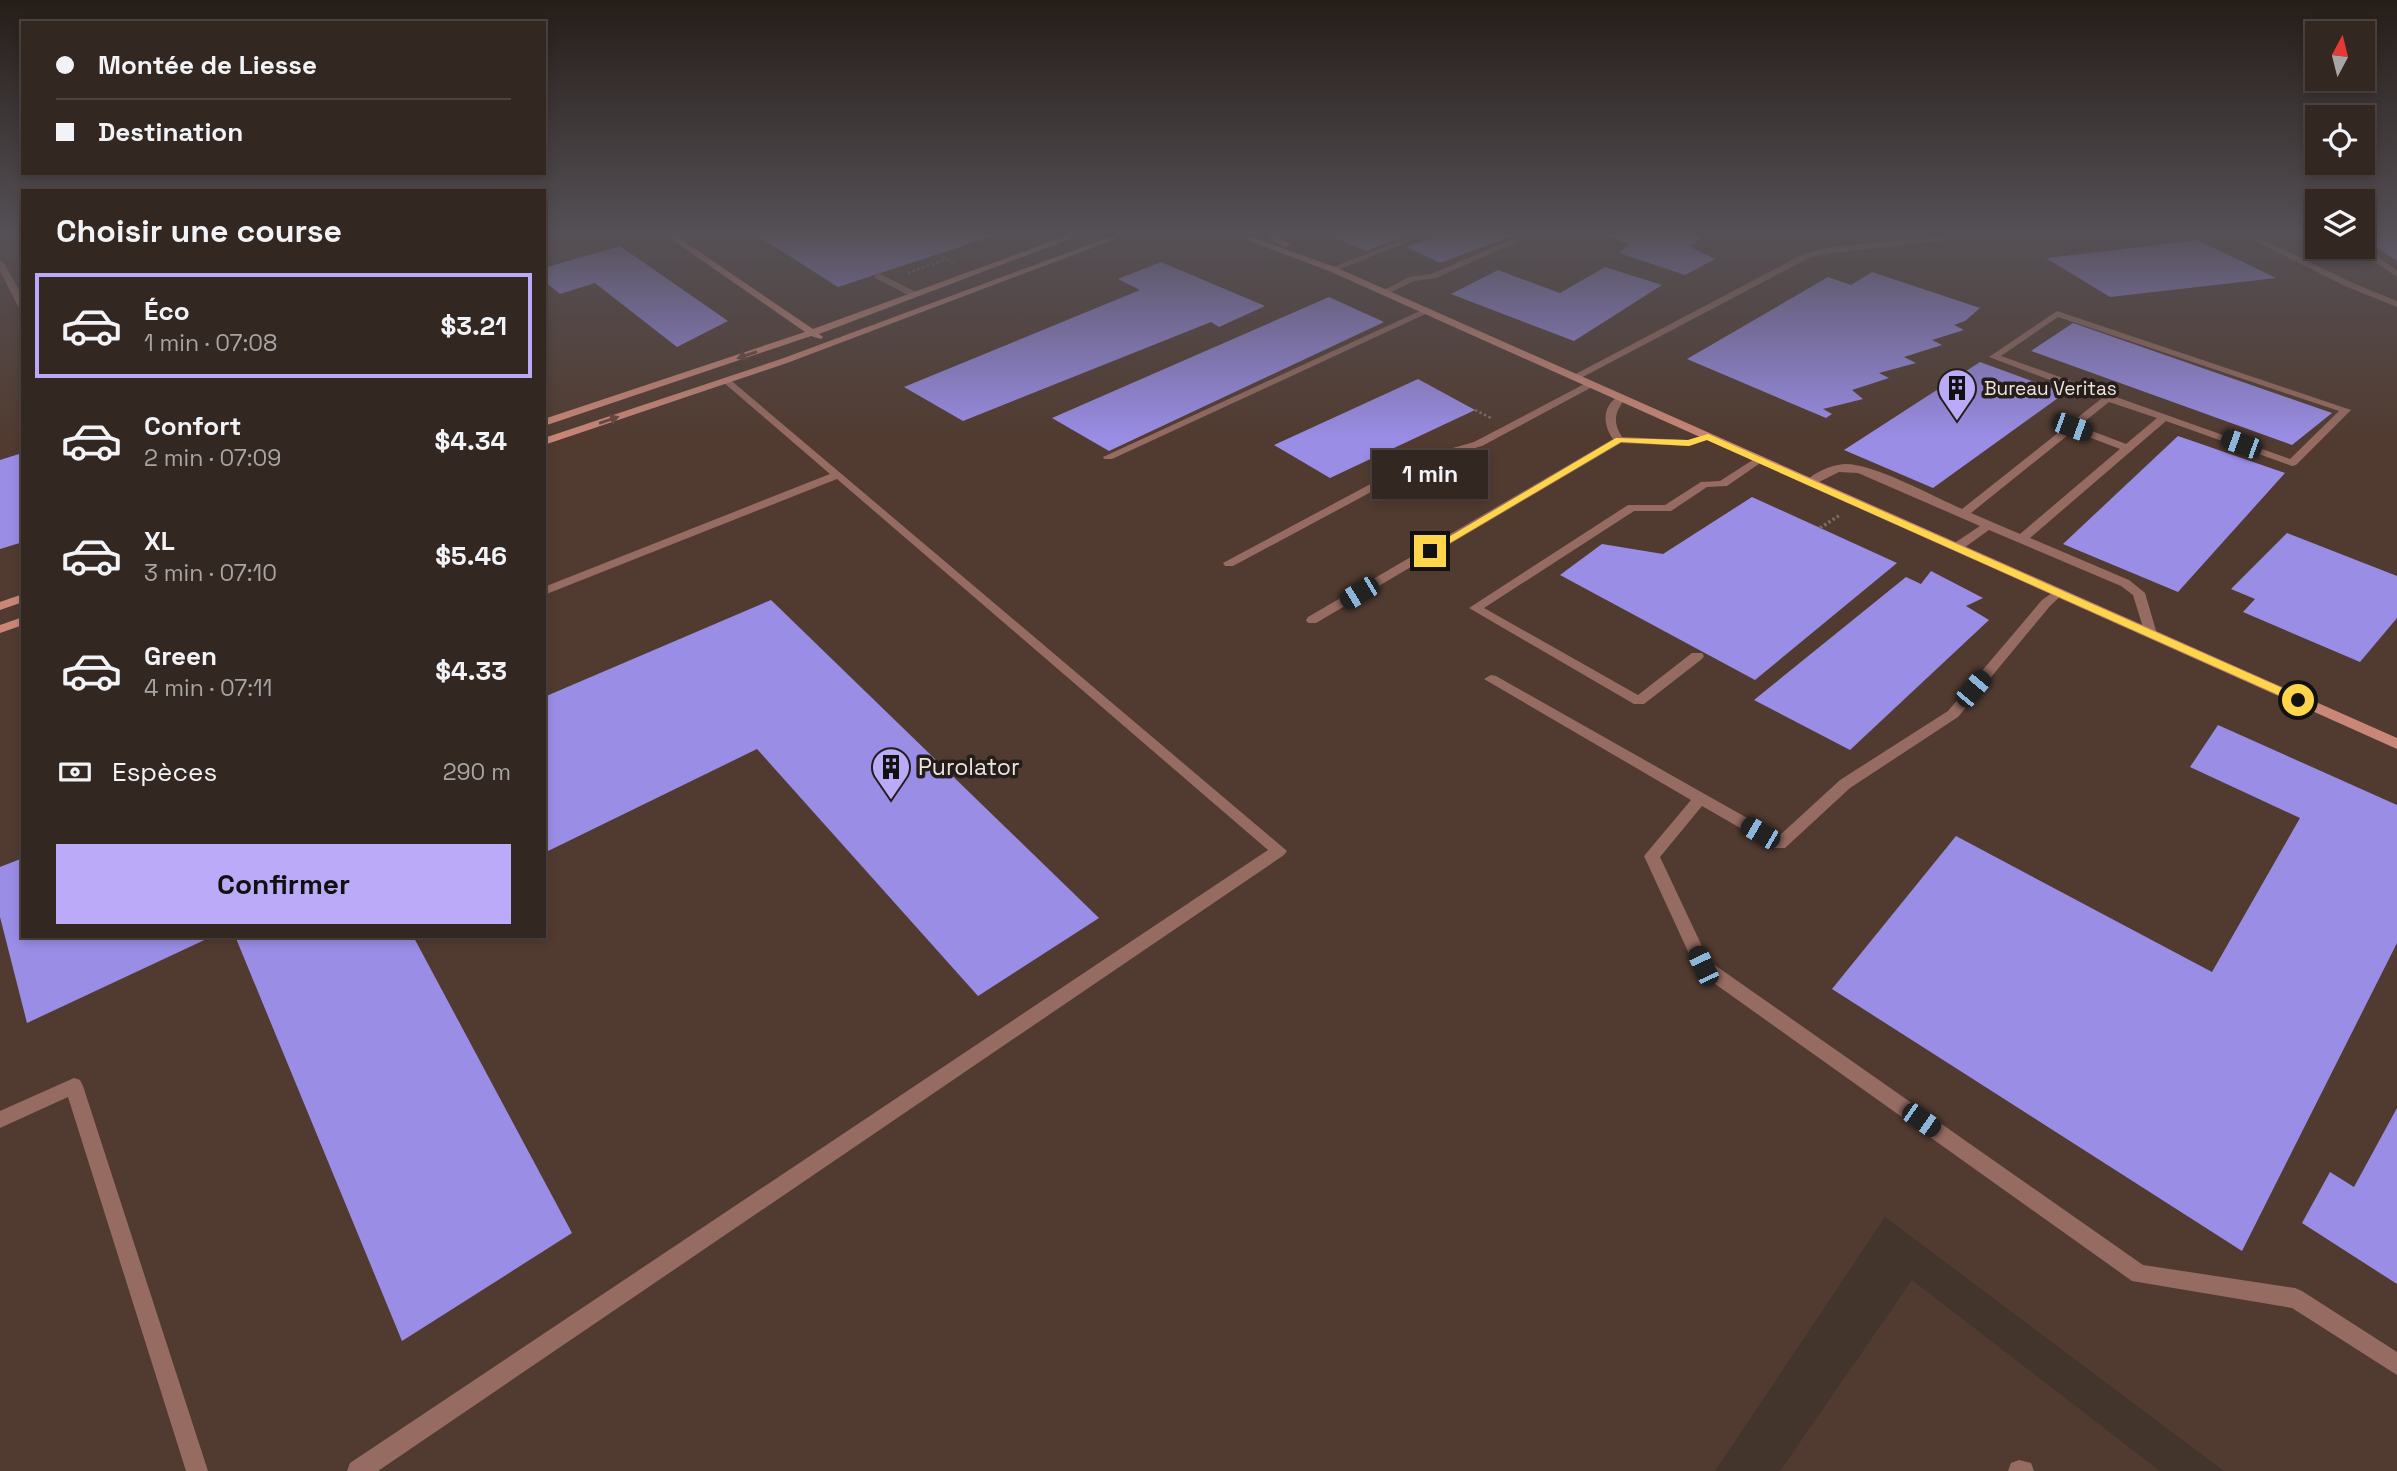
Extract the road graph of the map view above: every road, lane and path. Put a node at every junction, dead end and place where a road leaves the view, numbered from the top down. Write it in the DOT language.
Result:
graph roads {
  1 [pos="768,303"];
  2 [pos="894,303"];
  3 [pos="939,303"];
  4 [pos="1408,303"];
  5 [pos="1717,303"];
  6 [pos="1427,311"];
  7 [pos="812,333"];
  8 [pos="827,344"];
  9 [pos="1575,377"];
  10 [pos="727,380"];
  11 [pos="1590,384"];
  12 [pos="1621,398"];
  13 [pos="2109,398"];
  14 [pos="2164,417"];
  15 [pos="546,422"];
  16 [pos="2072,427"];
  17 [pos="1708,437"];
  18 [pos="1619,440"];
  19 [pos="546,441"];
  20 [pos="2128,447"];
  21 [pos="1108,457"];
  22 [pos="1759,459"];
  23 [pos="838,475"];
  24 [pos="1811,482"];
  25 [pos="1844,512"];
  26 [pos="1963,514"];
  27 [pos="1987,525"];
  28 [pos="1820,528"];
  29 [pos="2022,540"];
  30 [pos="1957,547"];
  31 [pos="1230,563"];
  32 [pos="546,590"];
  33 [pos="2058,593"];
  34 [pos="21,599"];
  35 [pos="0,606"];
  36 [pos="1312,620"];
  37 [pos="21,622"];
  38 [pos="0,629"];
  39 [pos="2151,634"];
  40 [pos="1697,656"];
  41 [pos="1491,679"];
  42 [pos="2397,744"];
  43 [pos="1700,799"];
  44 [pos="0,1120"];
  45 [pos="2397,1364"];
  46 [pos="197,1471"];
  47 [pos="358,1471"];
  1 -- 7 [label="street"];
  2 -- 7 [label="street"];
  3 -- 8 [label="street"];
  4 -- 6 [label="street"];
  5 -- 9 [label="street"];
  6 -- 9 [label="street"];
  6 -- 21 [label="street"];
  7 -- 8 [label="street"];
  7 -- 15 [label="street, one-way"];
  8 -- 10 [label="street"];
  9 -- 11 [label="street"];
  19 -- 10 [label="street, one-way"];
  10 -- 23 [label="street"];
  11 -- 12 [label="street"];
  11 -- 31 [label="street"];
  12 -- 17 [label="street"];
  12 -- 18 [label="street"];
  13 -- 14 [label="street"];
  13 -- 14 [label="street"];
  13 -- 16 [label="street"];
  14 -- 20 [label="street"];
  16 -- 20 [label="street"];
  16 -- 26 [label="street"];
  17 -- 18 [label="street"];
  17 -- 22 [label="street"];
  18 -- 36 [label="street"];
  20 -- 29 [label="street"];
  22 -- 24 [label="street"];
  22 -- 40 [label="street"];
  23 -- 32 [label="street"];
  23 -- 47 [label="street"];
  24 -- 26 [label="street"];
  24 -- 30 [label="street"];
  25 -- 28 [label="path"];
  26 -- 27 [label="street"];
  27 -- 29 [label="street"];
  27 -- 30 [label="street"];
  29 -- 39 [label="street"];
  30 -- 33 [label="street"];
  33 -- 39 [label="street"];
  33 -- 43 [label="street"];
  34 -- 35 [label="street"];
  37 -- 38 [label="street"];
  39 -- 42 [label="street"];
  41 -- 43 [label="street"];
  43 -- 45 [label="street"];
  44 -- 46 [label="street"];
}
